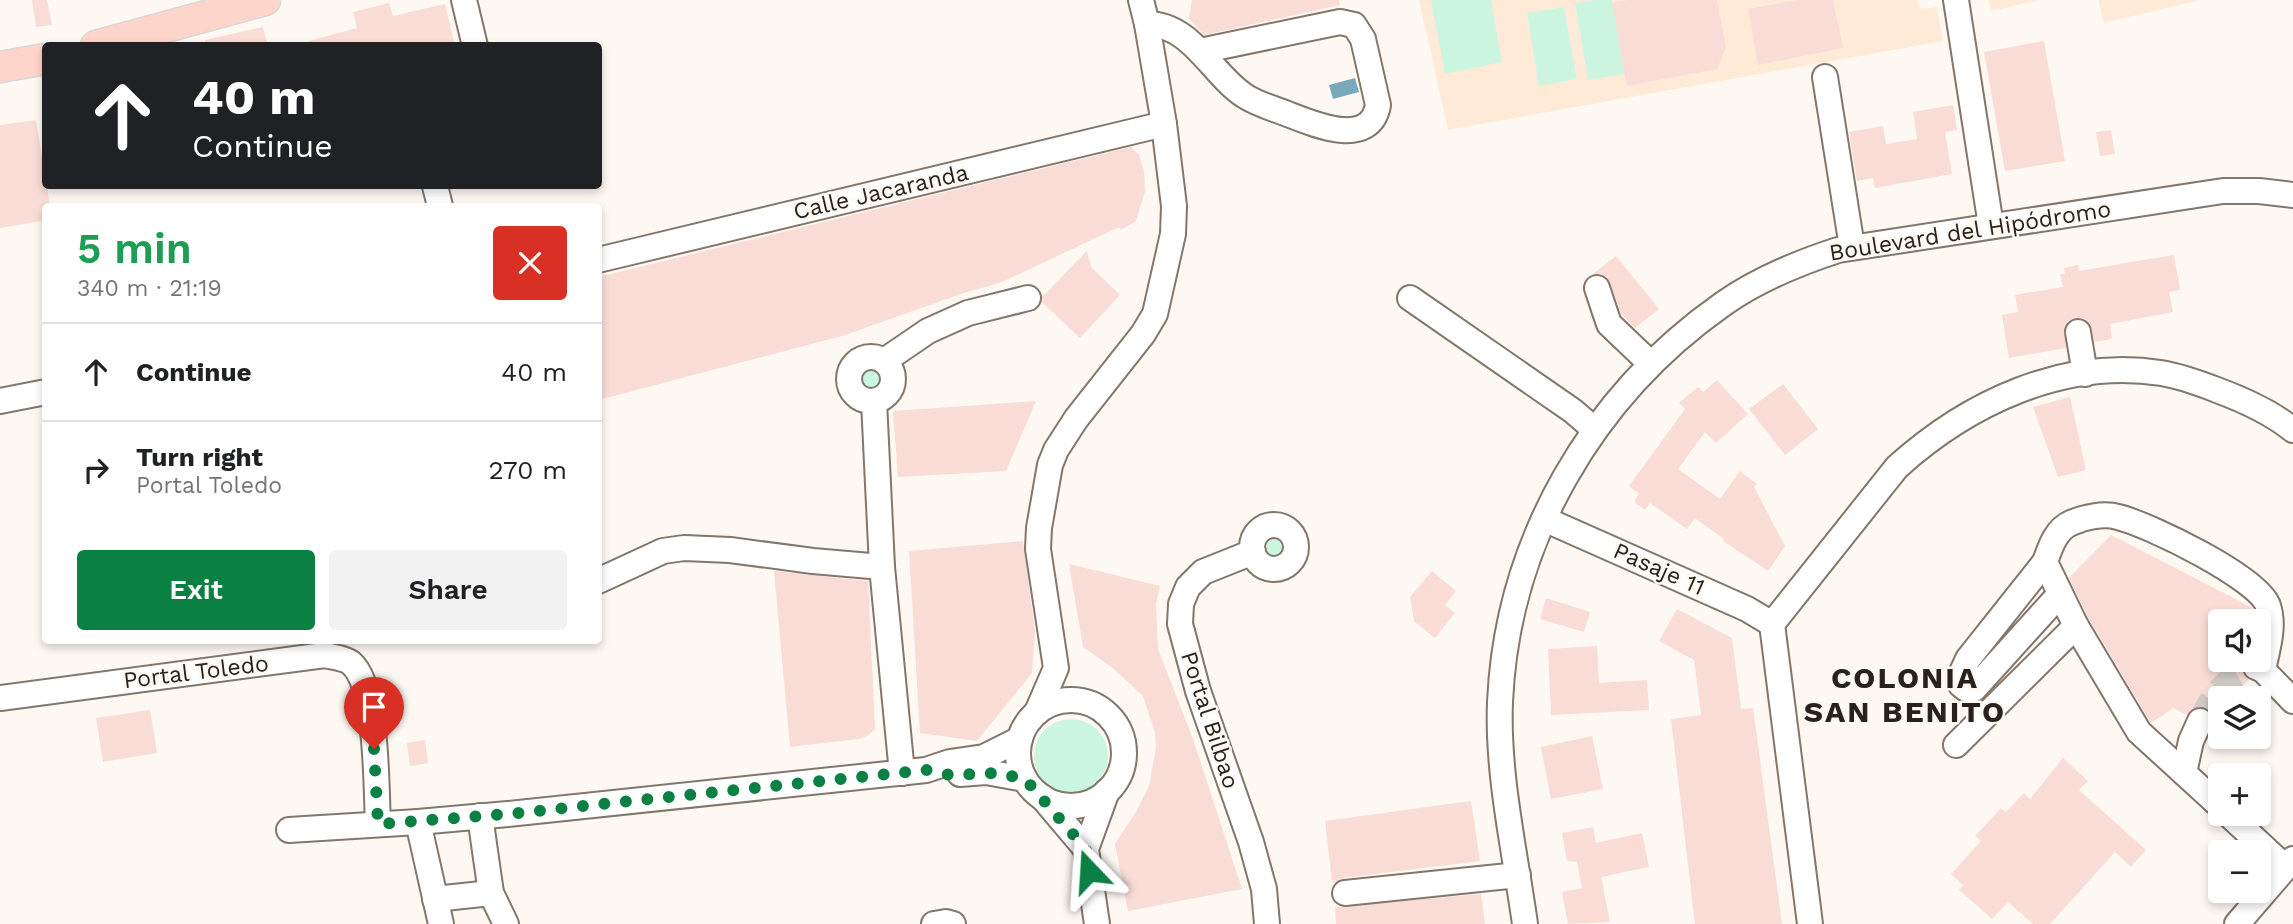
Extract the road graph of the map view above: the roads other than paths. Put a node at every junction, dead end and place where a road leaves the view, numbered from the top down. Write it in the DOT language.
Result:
graph roads {
  1 [pos="265,0"];
  2 [pos="464,0"];
  3 [pos="1141,0"];
  4 [pos="1956,0"];
  5 [pos="1147,24"];
  6 [pos="111,42"];
  7 [pos="474,42"];
  8 [pos="1200,51"];
  9 [pos="42,60"];
  10 [pos="0,67"];
  11 [pos="1825,77"];
  12 [pos="1164,124"];
  13 [pos="2293,195"];
  14 [pos="1991,226"];
  15 [pos="1852,247"];
  16 [pos="602,259"];
  17 [pos="1597,288"];
  18 [pos="1028,298"];
  19 [pos="1410,298"];
  20 [pos="2078,332"];
  21 [pos="884,361"];
  22 [pos="1651,365"];
  23 [pos="2085,373"];
  24 [pos="42,393"];
  25 [pos="0,401"];
  26 [pos="874,401"];
  27 [pos="1595,429"];
  28 [pos="2293,430"];
  29 [pos="1544,519"];
  30 [pos="1253,552"];
  31 [pos="2045,562"];
  32 [pos="882,567"];
  33 [pos="602,579"];
  34 [pos="2059,595"];
  35 [pos="1772,624"];
  36 [pos="2076,626"];
  37 [pos="1056,668"];
  38 [pos="0,698"];
  39 [pos="2293,701"];
  40 [pos="1094,705"];
  41 [pos="1037,712"];
  42 [pos="2200,721"];
  43 [pos="1020,740"];
  44 [pos="1956,746"];
  45 [pos="926,770"];
  46 [pos="902,773"];
  47 [pos="2184,773"];
  48 [pos="1034,788"];
  49 [pos="1107,791"];
  50 [pos="2208,795"];
  51 [pos="480,816"];
  52 [pos="418,822"];
  53 [pos="378,824"];
  54 [pos="2243,826"];
  55 [pos="289,830"];
  56 [pos="1086,849"];
  57 [pos="2289,863"];
  58 [pos="1518,875"];
  59 [pos="491,893"];
  60 [pos="1345,893"];
  61 [pos="435,899"];
  62 [pos="441,924"];
  63 [pos="506,924"];
  64 [pos="934,924"];
  65 [pos="953,924"];
  66 [pos="1097,924"];
  67 [pos="1267,924"];
  68 [pos="1525,924"];
  69 [pos="1810,924"];
  70 [pos="2237,924"];
  1 -- 6 [label="main road"];
  2 -- 7 [label="street"];
  3 -- 5 [label="street"];
  4 -- 14 [label="street"];
  5 -- 8 [label="street"];
  5 -- 12 [label="street"];
  8 -- 8 [label="street"];
  9 -- 10 [label="main road"];
  11 -- 15 [label="street"];
  12 -- 16 [label="street, Calle Jacaranda"];
  12 -- 37 [label="street"];
  13 -- 14 [label="street, Boulevard del Hipódromo"];
  14 -- 15 [label="street, Boulevard del Hipódromo"];
  15 -- 22 [label="street, Boulevard del Hipódromo"];
  17 -- 22 [label="street"];
  18 -- 21 [label="street"];
  19 -- 27 [label="street"];
  20 -- 23 [label="street"];
  21 -- 26 [label="street"];
  21 -- 26 [label="street"];
  22 -- 27 [label="street, Boulevard del Hipódromo"];
  23 -- 28 [label="street"];
  23 -- 35 [label="street"];
  24 -- 25 [label="street"];
  26 -- 32 [label="street"];
  27 -- 29 [label="street, Boulevard del Hipódromo"];
  29 -- 35 [label="street, Pasaje 11"];
  29 -- 58 [label="street, Boulevard del Hipódromo"];
  30 -- 67 [label="street, Portal Bilbao"];
  31 -- 34 [label="street"];
  31 -- 34 [label="street"];
  31 -- 39 [label="street"];
  32 -- 33 [label="street"];
  32 -- 46 [label="street"];
  34 -- 36 [label="street"];
  35 -- 69 [label="street"];
  36 -- 44 [label="street"];
  36 -- 47 [label="street"];
  37 -- 40 [label="street"];
  37 -- 41 [label="street"];
  38 -- 53 [label="street, Portal Toledo"];
  40 -- 41 [label="street"];
  40 -- 49 [label="street"];
  41 -- 43 [label="street"];
  42 -- 47 [label="street"];
  43 -- 45 [label="street"];
  43 -- 48 [label="street"];
  45 -- 46 [label="street"];
  45 -- 48 [label="street"];
  46 -- 51 [label="street"];
  47 -- 50 [label="street"];
  48 -- 49 [label="street"];
  48 -- 56 [label="street"];
  49 -- 56 [label="street"];
  51 -- 52 [label="street"];
  51 -- 59 [label="street"];
  52 -- 53 [label="street"];
  52 -- 61 [label="street"];
  53 -- 55 [label="street"];
  54 -- 57 [label="street"];
  56 -- 66 [label="street"];
  57 -- 70 [label="street"];
  58 -- 60 [label="street"];
  58 -- 68 [label="street, Boulevard del Hipódromo"];
  59 -- 61 [label="street"];
  59 -- 63 [label="street"];
  61 -- 62 [label="street"];
  64 -- 65 [label="street"];
}
